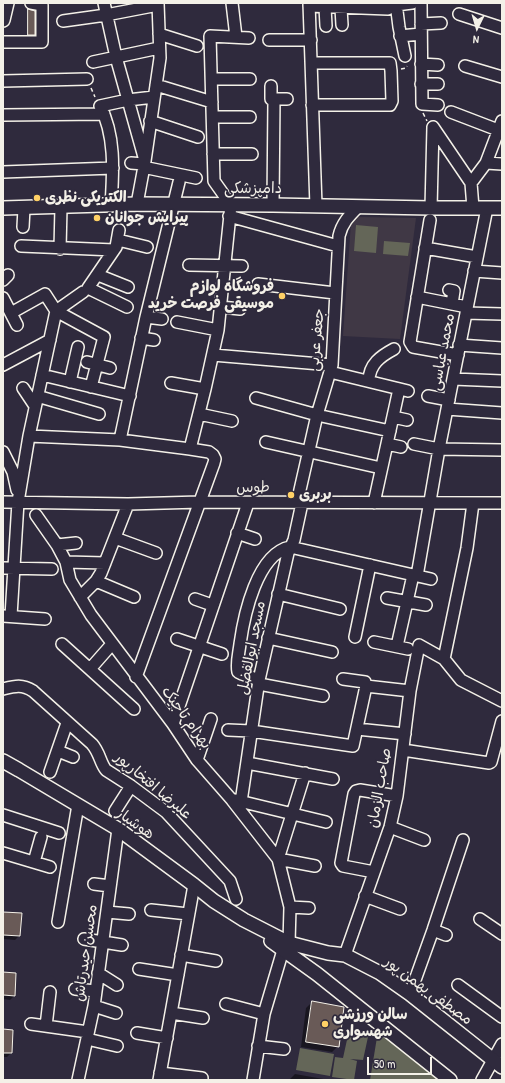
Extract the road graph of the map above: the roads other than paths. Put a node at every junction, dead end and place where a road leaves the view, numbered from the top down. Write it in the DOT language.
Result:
graph roads {
  1 [pos="7,3"];
  2 [pos="31,3"];
  3 [pos="104,3"];
  4 [pos="232,3"];
  5 [pos="412,3"];
  6 [pos="421,3"];
  7 [pos="158,4"];
  8 [pos="309,5"];
  9 [pos="393,6"];
  10 [pos="325,7"];
  11 [pos="341,8"];
  12 [pos="459,14"];
  13 [pos="106,15"];
  14 [pos="3,20"];
  15 [pos="63,21"];
  16 [pos="441,23"];
  17 [pos="342,25"];
  18 [pos="326,26"];
  19 [pos="502,28"];
  20 [pos="421,29"];
  21 [pos="159,34"];
  22 [pos="400,36"];
  23 [pos="236,37"];
  24 [pos="249,38"];
  25 [pos="269,40"];
  26 [pos="311,40"];
  27 [pos="3,42"];
  28 [pos="197,46"];
  29 [pos="159,48"];
  30 [pos="405,56"];
  31 [pos="116,57"];
  32 [pos="93,62"];
  33 [pos="312,63"];
  34 [pos="421,64"];
  35 [pos="438,65"];
  36 [pos="465,66"];
  37 [pos="502,77"];
  38 [pos="87,79"];
  39 [pos="212,79"];
  40 [pos="250,79"];
  41 [pos="3,81"];
  42 [pos="421,84"];
  43 [pos="438,84"];
  44 [pos="156,85"];
  45 [pos="271,86"];
  46 [pos="154,97"];
  47 [pos="274,99"];
  48 [pos="287,99"];
  49 [pos="128,100"];
  50 [pos="212,102"];
  51 [pos="312,105"];
  52 [pos="438,105"];
  53 [pos="102,110"];
  54 [pos="451,112"];
  55 [pos="3,115"];
  56 [pos="213,117"];
  57 [pos="250,117"];
  58 [pos="150,121"];
  59 [pos="500,125"];
  60 [pos="198,137"];
  61 [pos="213,154"];
  62 [pos="252,154"];
  63 [pos="130,163"];
  64 [pos="486,163"];
  65 [pos="144,164"];
  66 [pos="502,164"];
  67 [pos="113,168"];
  68 [pos="3,172"];
  69 [pos="196,178"];
  70 [pos="179,182"];
  71 [pos="471,183"];
  72 [pos="137,204"];
  73 [pos="173,204"];
  74 [pos="273,205"];
  75 [pos="111,206"];
  76 [pos="316,206"];
  77 [pos="61,207"];
  78 [pos="358,207"];
  79 [pos="24,208"];
  80 [pos="473,208"];
  81 [pos="487,208"];
  82 [pos="502,208"];
  83 [pos="3,209"];
  84 [pos="230,210"];
  85 [pos="430,214"];
  86 [pos="24,227"];
  87 [pos="117,240"];
  88 [pos="21,246"];
  89 [pos="338,246"];
  90 [pos="147,248"];
  91 [pos="425,248"];
  92 [pos="60,249"];
  93 [pos="477,258"];
  94 [pos="189,265"];
  95 [pos="225,265"];
  96 [pos="242,266"];
  97 [pos="474,271"];
  98 [pos="502,273"];
  99 [pos="98,274"];
  100 [pos="258,284"];
  101 [pos="128,287"];
  102 [pos="86,290"];
  103 [pos="449,290"];
  104 [pos="336,293"];
  105 [pos="3,298"];
  106 [pos="417,298"];
  107 [pos="452,304"];
  108 [pos="127,307"];
  109 [pos="221,307"];
  110 [pos="240,309"];
  111 [pos="467,310"];
  112 [pos="56,311"];
  113 [pos="11,313"];
  114 [pos="502,314"];
  115 [pos="146,317"];
  116 [pos="162,320"];
  117 [pos="177,322"];
  118 [pos="17,325"];
  119 [pos="218,330"];
  120 [pos="141,338"];
  121 [pos="50,340"];
  122 [pos="154,340"];
  123 [pos="78,347"];
  124 [pos="502,348"];
  125 [pos="394,349"];
  126 [pos="459,350"];
  127 [pos="213,355"];
  128 [pos="92,363"];
  129 [pos="3,365"];
  130 [pos="110,368"];
  131 [pos="331,368"];
  132 [pos="42,375"];
  133 [pos="453,379"];
  134 [pos="369,381"];
  135 [pos="502,381"];
  136 [pos="70,382"];
  137 [pos="171,383"];
  138 [pos="90,387"];
  139 [pos="23,388"];
  140 [pos="205,389"];
  141 [pos="130,396"];
  142 [pos="428,396"];
  143 [pos="256,398"];
  144 [pos="36,401"];
  145 [pos="448,404"];
  146 [pos="99,414"];
  147 [pos="199,414"];
  148 [pos="502,414"];
  149 [pos="317,415"];
  150 [pos="393,417"];
  151 [pos="232,420"];
  152 [pos="406,420"];
  153 [pos="390,431"];
  154 [pos="29,436"];
  155 [pos="120,440"];
  156 [pos="266,442"];
  157 [pos="387,444"];
  158 [pos="414,444"];
  159 [pos="401,447"];
  160 [pos="190,449"];
  161 [pos="439,449"];
  162 [pos="502,450"];
  163 [pos="308,451"];
  164 [pos="3,452"];
  165 [pos="381,468"];
  166 [pos="3,502"];
  167 [pos="18,502"];
  168 [pos="200,502"];
  169 [pos="248,503"];
  170 [pos="300,503"];
  171 [pos="374,503"];
  172 [pos="429,503"];
  173 [pos="473,503"];
  174 [pos="502,503"];
  175 [pos="128,504"];
  176 [pos="36,515"];
  177 [pos="236,533"];
  178 [pos="115,538"];
  179 [pos="255,538"];
  180 [pos="76,543"];
  181 [pos="56,545"];
  182 [pos="290,547"];
  183 [pos="156,553"];
  184 [pos="66,562"];
  185 [pos="106,562"];
  186 [pos="370,565"];
  187 [pos="8,568"];
  188 [pos="52,569"];
  189 [pos="415,575"];
  190 [pos="431,579"];
  191 [pos="96,581"];
  192 [pos="278,594"];
  193 [pos="80,597"];
  194 [pos="134,597"];
  195 [pos="387,598"];
  196 [pos="195,599"];
  197 [pos="407,602"];
  198 [pos="212,605"];
  199 [pos="426,605"];
  200 [pos="340,609"];
  201 [pos="7,616"];
  202 [pos="45,619"];
  203 [pos="355,637"];
  204 [pos="268,638"];
  205 [pos="177,639"];
  206 [pos="374,642"];
  207 [pos="62,644"];
  208 [pos="112,644"];
  209 [pos="199,646"];
  210 [pos="397,646"];
  211 [pos="408,649"];
  212 [pos="332,652"];
  213 [pos="222,654"];
  214 [pos="444,659"];
  215 [pos="90,670"];
  216 [pos="136,677"];
  217 [pos="343,679"];
  218 [pos="259,682"];
  219 [pos="366,686"];
  220 [pos="3,689"];
  221 [pos="410,691"];
  222 [pos="323,696"];
  223 [pos="502,701"];
  224 [pos="134,709"];
  225 [pos="211,719"];
  226 [pos="502,721"];
  227 [pos="67,723"];
  228 [pos="173,724"];
  229 [pos="357,729"];
  230 [pos="228,730"];
  231 [pos="251,731"];
  232 [pos="404,734"];
  233 [pos="403,750"];
  234 [pos="58,751"];
  235 [pos="73,757"];
  236 [pos="197,760"];
  237 [pos="3,761"];
  238 [pos="247,763"];
  239 [pos="50,772"];
  240 [pos="305,773"];
  241 [pos="333,779"];
  242 [pos="131,786"];
  243 [pos="397,796"];
  244 [pos="237,801"];
  245 [pos="78,805"];
  246 [pos="115,811"];
  247 [pos="292,814"];
  248 [pos="3,815"];
  249 [pos="326,822"];
  250 [pos="390,827"];
  251 [pos="118,829"];
  252 [pos="59,833"];
  253 [pos="41,837"];
  254 [pos="424,840"];
  255 [pos="463,840"];
  256 [pos="3,853"];
  257 [pos="278,859"];
  258 [pos="34,862"];
  259 [pos="315,866"];
  260 [pos="50,867"];
  261 [pos="374,872"];
  262 [pos="94,884"];
  263 [pos="194,885"];
  264 [pos="110,886"];
  265 [pos="365,896"];
  266 [pos="236,899"];
  267 [pos="290,907"];
  268 [pos="309,908"];
  269 [pos="400,909"];
  270 [pos="151,910"];
  271 [pos="107,912"];
  272 [pos="129,914"];
  273 [pos="188,914"];
  274 [pos="480,919"];
  275 [pos="58,922"];
  276 [pos="433,930"];
  277 [pos="502,934"];
  278 [pos="446,935"];
  279 [pos="84,939"];
  280 [pos="102,942"];
  281 [pos="122,945"];
  282 [pos="286,947"];
  283 [pos="328,953"];
  284 [pos="181,955"];
  285 [pos="345,955"];
  286 [pos="216,961"];
  287 [pos="139,969"];
  288 [pos="98,974"];
  289 [pos="317,974"];
  290 [pos="178,975"];
  291 [pos="118,985"];
  292 [pos="458,985"];
  293 [pos="75,989"];
  294 [pos="96,991"];
  295 [pos="50,992"];
  296 [pos="410,994"];
  297 [pos="226,1004"];
  298 [pos="94,1006"];
  299 [pos="116,1013"];
  300 [pos="171,1013"];
  301 [pos="264,1014"];
  302 [pos="502,1017"];
  303 [pos="203,1018"];
  304 [pos="31,1024"];
  305 [pos="46,1026"];
  306 [pos="137,1033"];
  307 [pos="88,1036"];
  308 [pos="167,1038"];
  309 [pos="502,1044"];
  310 [pos="117,1046"];
  311 [pos="258,1046"];
  312 [pos="284,1049"];
  313 [pos="497,1064"];
  314 [pos="160,1076"];
  315 [pos="202,1078"];
  316 [pos="78,1080"];
  317 [pos="253,1080"];
  318 [pos="450,1080"];
  319 [pos="482,1080"];
  1 -- 14 [label="main road"];
  2 -- 27 [label="street"];
  3 -- 13 [label="street"];
  4 -- 23 [label="street"];
  5 -- 9 [label="street"];
  6 -- 20 [label="street"];
  7 -- 13 [label="street"];
  7 -- 21 [label="street"];
  8 -- 10 [label="street"];
  8 -- 26 [label="street"];
  9 -- 11 [label="street"];
  9 -- 22 [label="street"];
  10 -- 11 [label="street"];
  10 -- 18 [label="street"];
  11 -- 17 [label="street"];
  12 -- 19 [label="street"];
  13 -- 15 [label="street"];
  13 -- 31 [label="street"];
  16 -- 20 [label="street"];
  20 -- 22 [label="street"];
  20 -- 34 [label="street"];
  21 -- 28 [label="street"];
  21 -- 29 [label="street"];
  22 -- 30 [label="street"];
  23 -- 24 [label="street"];
  23 -- 39 [label="street"];
  25 -- 26 [label="street"];
  26 -- 33 [label="street"];
  29 -- 31 [label="street"];
  29 -- 44 [label="street"];
  31 -- 32 [label="street"];
  31 -- 49 [label="street"];
  33 -- 51 [label="street"];
  33 -- 51 [label="street"];
  34 -- 35 [label="street"];
  34 -- 42 [label="street"];
  36 -- 37 [label="street"];
  38 -- 41 [label="street"];
  39 -- 40 [label="street"];
  39 -- 50 [label="street"];
  42 -- 43 [label="street"];
  42 -- 52 [label="street"];
  44 -- 46 [label="street"];
  44 -- 50 [label="street"];
  45 -- 47 [label="street"];
  46 -- 49 [label="street"];
  46 -- 58 [label="street"];
  47 -- 48 [label="street"];
  47 -- 74 [label="street"];
  49 -- 53 [label="street"];
  49 -- 65 [label="street"];
  50 -- 56 [label="street"];
  51 -- 76 [label="street"];
  53 -- 55 [label="street"];
  53 -- 67 [label="street"];
  54 -- 59 [label="street"];
  56 -- 57 [label="street"];
  56 -- 61 [label="street"];
  58 -- 60 [label="street"];
  58 -- 65 [label="street"];
  59 -- 64 [label="street"];
  61 -- 62 [label="street"];
  61 -- 84 [label="street"];
  63 -- 65 [label="street"];
  64 -- 66 [label="street"];
  64 -- 71 [label="street"];
  65 -- 69 [label="street"];
  65 -- 72 [label="street"];
  67 -- 68 [label="street"];
  67 -- 75 [label="street"];
  70 -- 73 [label="street"];
  71 -- 80 [label="street"];
  71 -- 85 [label="street"];
  72 -- 73 [label="main road, دامپزشکی"];
  72 -- 75 [label="main road, دامپزشکی"];
  73 -- 84 [label="main road, دامپزشکی"];
  73 -- 115 [label="street"];
  74 -- 76 [label="main road, دامپزشکی"];
  74 -- 84 [label="main road, دامپزشکی"];
  75 -- 77 [label="main road, دامپزشکی"];
  76 -- 78 [label="main road, دامپزشکی"];
  77 -- 79 [label="main road, دامپزشکی"];
  77 -- 92 [label="street"];
  78 -- 85 [label="main road, دامپزشکی"];
  78 -- 89 [label="street, جعفر عربی"];
  79 -- 83 [label="main road, دامپزشکی"];
  79 -- 86 [label="street"];
  80 -- 81 [label="main road, دامپزشکی"];
  80 -- 85 [label="main road, دامپزشکی"];
  81 -- 82 [label="main road, دامپزشکی"];
  81 -- 93 [label="street, محمد عباسی"];
  84 -- 89 [label="street"];
  84 -- 95 [label="street"];
  85 -- 91 [label="street"];
  87 -- 90 [label="street"];
  87 -- 92 [label="street"];
  87 -- 99 [label="street"];
  88 -- 92 [label="street"];
  89 -- 104 [label="street, جعفر عربی"];
  91 -- 93 [label="street"];
  91 -- 106 [label="street"];
  93 -- 97 [label="street, محمد عباسی"];
  94 -- 95 [label="street"];
  95 -- 96 [label="street"];
  95 -- 109 [label="street"];
  97 -- 98 [label="street"];
  97 -- 111 [label="street, محمد عباسی"];
  99 -- 101 [label="street"];
  99 -- 102 [label="street"];
  100 -- 104 [label="street"];
  102 -- 108 [label="street"];
  102 -- 112 [label="street"];
  103 -- 107 [label="street"];
  104 -- 131 [label="street, جعفر عربی"];
  105 -- 113 [label="street"];
  106 -- 107 [label="street"];
  106 -- 126 [label="street"];
  107 -- 111 [label="street"];
  109 -- 110 [label="street"];
  109 -- 119 [label="street"];
  111 -- 114 [label="street"];
  111 -- 126 [label="street, محمد عباسی"];
  112 -- 113 [label="street"];
  112 -- 121 [label="street"];
  112 -- 128 [label="street"];
  113 -- 118 [label="street"];
  115 -- 116 [label="street"];
  115 -- 120 [label="street"];
  117 -- 119 [label="street"];
  119 -- 127 [label="street"];
  120 -- 122 [label="street"];
  120 -- 141 [label="street"];
  121 -- 129 [label="street"];
  121 -- 132 [label="street"];
  123 -- 136 [label="street"];
  124 -- 126 [label="street"];
  125 -- 134 [label="street"];
  126 -- 133 [label="street, محمد عباسی"];
  127 -- 131 [label="street"];
  127 -- 140 [label="street"];
  128 -- 130 [label="street"];
  128 -- 138 [label="street"];
  131 -- 134 [label="street"];
  131 -- 149 [label="street, جعفر عربی"];
  132 -- 136 [label="street"];
  132 -- 144 [label="street"];
  133 -- 135 [label="street"];
  133 -- 145 [label="street, محمد عباسی"];
  134 -- 150 [label="street"];
  136 -- 138 [label="street"];
  137 -- 140 [label="street"];
  138 -- 141 [label="street"];
  139 -- 144 [label="street"];
  140 -- 147 [label="street"];
  141 -- 155 [label="street"];
  142 -- 145 [label="street"];
  143 -- 149 [label="street"];
  144 -- 146 [label="street"];
  144 -- 154 [label="street"];
  145 -- 148 [label="street"];
  145 -- 161 [label="street, محمد عباسی"];
  147 -- 151 [label="street"];
  147 -- 160 [label="street"];
  149 -- 153 [label="street"];
  149 -- 163 [label="street, جعفر عربی"];
  150 -- 152 [label="street"];
  150 -- 153 [label="street"];
  153 -- 157 [label="street"];
  154 -- 155 [label="street"];
  154 -- 167 [label="street"];
  155 -- 160 [label="street"];
  156 -- 163 [label="street"];
  157 -- 159 [label="street"];
  157 -- 165 [label="street"];
  158 -- 161 [label="street"];
  160 -- 168 [label="street"];
  161 -- 162 [label="street"];
  161 -- 172 [label="street, محمد عباسی"];
  163 -- 165 [label="street"];
  163 -- 170 [label="street, جعفر عربی"];
  164 -- 167 [label="street"];
  165 -- 171 [label="street"];
  166 -- 167 [label="street, طوس"];
  167 -- 175 [label="street, طوس"];
  167 -- 187 [label="street"];
  168 -- 169 [label="street, طوس"];
  168 -- 175 [label="street, طوس"];
  168 -- 216 [label="street"];
  169 -- 170 [label="street, طوس"];
  169 -- 177 [label="street"];
  170 -- 171 [label="street, طوس"];
  170 -- 182 [label="street, مسجد ابوالفضل"];
  171 -- 172 [label="street, طوس"];
  172 -- 173 [label="street, طوس"];
  172 -- 189 [label="street, محمد عباسی"];
  173 -- 174 [label="street, طوس"];
  173 -- 214 [label="street"];
  175 -- 178 [label="street"];
  176 -- 181 [label="street, بهرام تاجیک"];
  177 -- 179 [label="street"];
  177 -- 198 [label="street"];
  178 -- 183 [label="street"];
  178 -- 185 [label="street"];
  180 -- 181 [label="street"];
  181 -- 184 [label="street, بهرام تاجیک"];
  182 -- 186 [label="street"];
  182 -- 192 [label="street, مسجد ابوالفضل"];
  182 -- 218 [label="street"];
  184 -- 185 [label="street"];
  184 -- 193 [label="street, بهرام تاجیک"];
  185 -- 191 [label="street"];
  186 -- 189 [label="street"];
  186 -- 203 [label="street"];
  187 -- 188 [label="street"];
  187 -- 201 [label="street"];
  189 -- 190 [label="street"];
  189 -- 197 [label="street, محمد عباسی"];
  191 -- 193 [label="street"];
  191 -- 194 [label="street"];
  192 -- 200 [label="street"];
  192 -- 204 [label="street, مسجد ابوالفضل"];
  193 -- 208 [label="street, بهرام تاجیک"];
  195 -- 197 [label="street"];
  196 -- 198 [label="street"];
  197 -- 199 [label="street"];
  197 -- 210 [label="street, محمد عباسی"];
  198 -- 209 [label="street"];
  201 -- 202 [label="street"];
  204 -- 212 [label="street"];
  204 -- 218 [label="street, مسجد ابوالفضل"];
  205 -- 209 [label="street"];
  206 -- 210 [label="street"];
  207 -- 215 [label="street"];
  208 -- 215 [label="street"];
  208 -- 216 [label="street, بهرام تاجیک"];
  209 -- 213 [label="street"];
  209 -- 228 [label="street"];
  210 -- 211 [label="street"];
  214 -- 221 [label="street, صاحب الزمان"];
  214 -- 223 [label="street"];
  215 -- 224 [label="street"];
  216 -- 228 [label="street, بهرام تاجیک"];
  217 -- 219 [label="street"];
  218 -- 222 [label="street"];
  218 -- 231 [label="street, مسجد ابوالفضل"];
  219 -- 221 [label="street"];
  219 -- 229 [label="street"];
  220 -- 227 [label="street, علیرضا افتخارپور"];
  221 -- 232 [label="street, صاحب الزمان"];
  225 -- 236 [label="street"];
  226 -- 233 [label="street"];
  227 -- 234 [label="street"];
  227 -- 242 [label="street, علیرضا افتخارپور"];
  228 -- 236 [label="street, بهرام تاجیک"];
  229 -- 231 [label="street"];
  229 -- 232 [label="street"];
  230 -- 231 [label="street"];
  231 -- 238 [label="street, مسجد ابوالفضل"];
  232 -- 233 [label="street, صاحب الزمان"];
  233 -- 243 [label="street, صاحب الزمان"];
  234 -- 235 [label="street"];
  234 -- 239 [label="street"];
  236 -- 244 [label="street, بهرام تاجیک"];
  237 -- 245 [label="main road, هوشیار"];
  238 -- 240 [label="street"];
  238 -- 244 [label="street, مسجد ابوالفضل"];
  240 -- 241 [label="street"];
  240 -- 247 [label="street"];
  242 -- 246 [label="street"];
  242 -- 266 [label="street, علیرضا افتخارپور"];
  243 -- 250 [label="street, صاحب الزمان"];
  243 -- 261 [label="street"];
  244 -- 247 [label="street"];
  244 -- 257 [label="street, بهرام تاجیک"];
  245 -- 251 [label="main road, هوشیار"];
  245 -- 275 [label="street"];
  247 -- 249 [label="street"];
  247 -- 257 [label="street"];
  248 -- 252 [label="street"];
  250 -- 254 [label="street"];
  250 -- 261 [label="street, صاحب الزمان"];
  251 -- 263 [label="main road, هوشیار"];
  251 -- 264 [label="street, محسن حیدرتاش"];
  253 -- 258 [label="street"];
  255 -- 276 [label="street"];
  256 -- 258 [label="street"];
  257 -- 259 [label="street"];
  257 -- 267 [label="street, بهرام تاجیک"];
  258 -- 260 [label="street"];
  261 -- 265 [label="street, صاحب الزمان"];
  262 -- 264 [label="street"];
  263 -- 273 [label="street"];
  263 -- 282 [label="main road, هوشیار"];
  264 -- 271 [label="street, محسن حیدرتاش"];
  265 -- 269 [label="street"];
  265 -- 285 [label="street, صاحب الزمان"];
  267 -- 268 [label="street"];
  267 -- 282 [label="street, بهرام تاجیک"];
  270 -- 273 [label="street"];
  271 -- 272 [label="street"];
  271 -- 280 [label="street, محسن حیدرتاش"];
  273 -- 284 [label="street"];
  274 -- 277 [label="street"];
  276 -- 278 [label="street"];
  276 -- 296 [label="street"];
  279 -- 280 [label="street"];
  280 -- 281 [label="street"];
  280 -- 288 [label="street, محسن حیدرتاش"];
  282 -- 283 [label="main road, مصطفی بهمن پور"];
  282 -- 289 [label="main road, هوشیار"];
  282 -- 301 [label="street, بهرام تاجیک"];
  283 -- 285 [label="main road, مصطفی بهمن پور"];
  283 -- 289 [label="main road"];
  284 -- 286 [label="street"];
  284 -- 290 [label="street"];
  285 -- 296 [label="main road, مصطفی بهمن پور"];
  287 -- 290 [label="street"];
  288 -- 291 [label="street"];
  288 -- 294 [label="street, محسن حیدرتاش"];
  289 -- 318 [label="main road, هوشیار"];
  290 -- 300 [label="street"];
  292 -- 302 [label="street"];
  293 -- 294 [label="street"];
  294 -- 298 [label="street, محسن حیدرتاش"];
  295 -- 305 [label="street"];
  296 -- 313 [label="main road, مصطفی بهمن پور"];
  297 -- 301 [label="street"];
  298 -- 299 [label="street"];
  298 -- 307 [label="street, محسن حیدرتاش"];
  300 -- 303 [label="street"];
  300 -- 308 [label="street"];
  301 -- 311 [label="street, بهرام تاجیک"];
  304 -- 305 [label="street"];
  305 -- 307 [label="street"];
  306 -- 308 [label="street"];
  307 -- 310 [label="street"];
  307 -- 316 [label="street, محسن حیدرتاش"];
  308 -- 314 [label="street"];
  309 -- 313 [label="street"];
  311 -- 312 [label="street"];
  311 -- 317 [label="street, بهرام تاجیک"];
  313 -- 319 [label="street"];
  314 -- 315 [label="street"];
}
